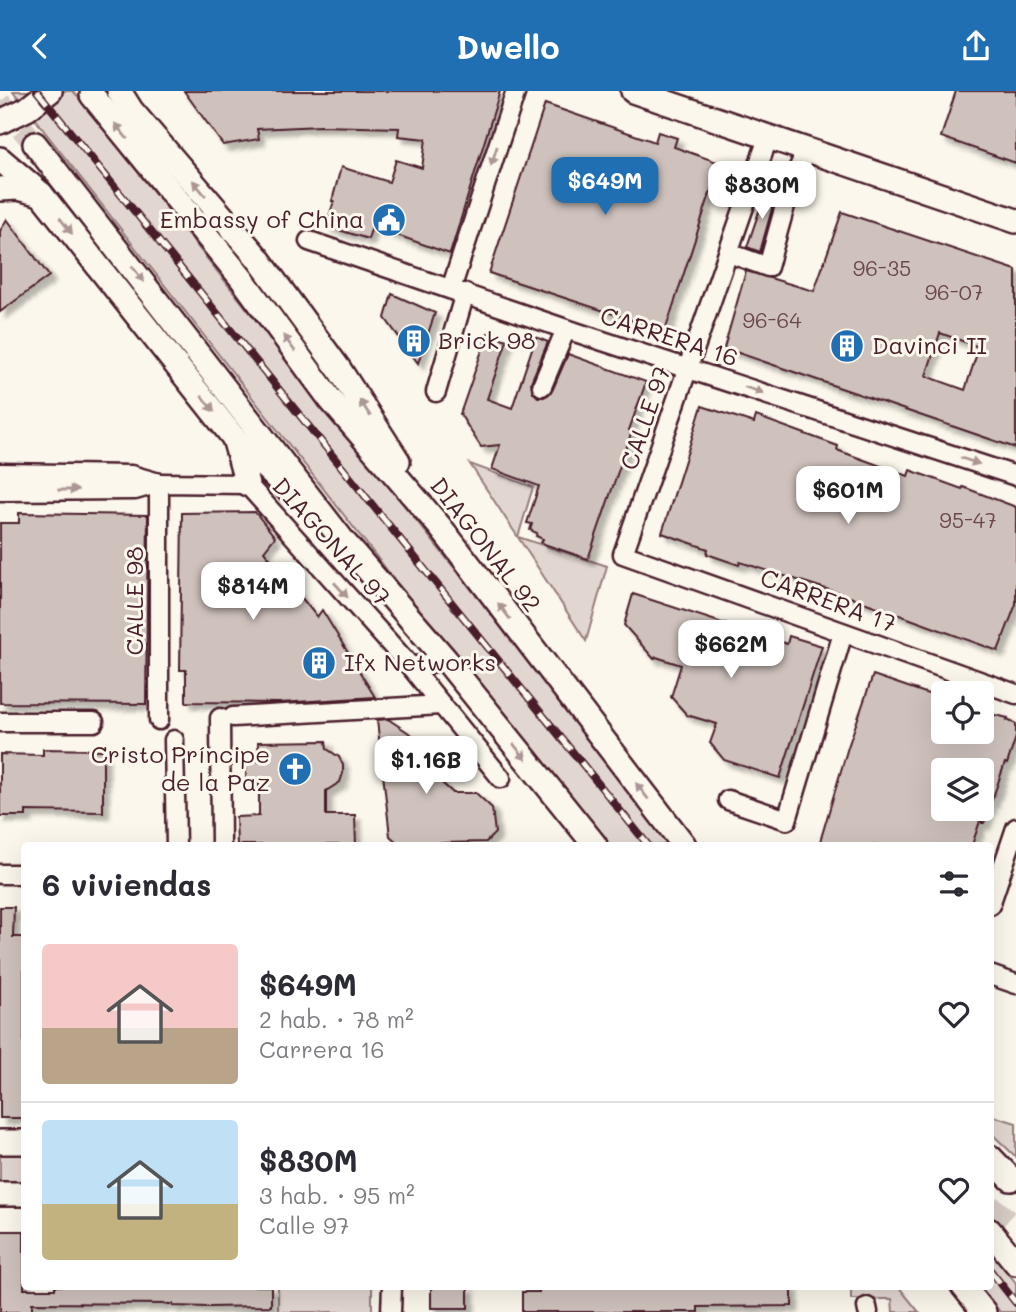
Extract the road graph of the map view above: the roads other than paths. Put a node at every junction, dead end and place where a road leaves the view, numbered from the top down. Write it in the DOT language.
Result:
graph roads {
  1 [pos="50,91"];
  2 [pos="119,91"];
  3 [pos="516,91"];
  4 [pos="633,91"];
  5 [pos="92,95"];
  6 [pos="0,122"];
  7 [pos="768,138"];
  8 [pos="35,143"];
  9 [pos="806,150"];
  10 [pos="0,159"];
  11 [pos="0,189"];
  12 [pos="41,194"];
  13 [pos="1016,221"];
  14 [pos="309,241"];
  15 [pos="729,253"];
  16 [pos="458,291"];
  17 [pos="566,329"];
  18 [pos="689,369"];
  19 [pos="542,386"];
  20 [pos="436,392"];
  21 [pos="234,437"];
  22 [pos="0,474"];
  23 [pos="1016,476"];
  24 [pos="159,483"];
  25 [pos="247,484"];
  26 [pos="0,491"];
  27 [pos="441,528"];
  28 [pos="344,542"];
  29 [pos="623,554"];
  30 [pos="843,633"];
  31 [pos="446,660"];
  32 [pos="411,667"];
  33 [pos="1016,694"];
  34 [pos="442,705"];
  35 [pos="159,720"];
  36 [pos="0,722"];
  37 [pos="94,722"];
  38 [pos="174,740"];
  39 [pos="501,778"];
  40 [pos="729,800"];
  41 [pos="1016,828"];
  42 [pos="176,842"];
  43 [pos="221,842"];
  44 [pos="593,842"];
  45 [pos="682,842"];
  46 [pos="0,874"];
  47 [pos="21,874"];
  48 [pos="994,893"];
  49 [pos="994,976"];
  50 [pos="1016,984"];
  51 [pos="0,1142"];
  52 [pos="21,1142"];
  53 [pos="994,1161"];
  54 [pos="1011,1179"];
  55 [pos="0,1194"];
  56 [pos="21,1194"];
  57 [pos="994,1236"];
  58 [pos="1016,1263"];
  59 [pos="392,1290"];
  60 [pos="966,1290"];
  61 [pos="391,1312"];
  62 [pos="984,1312"];
  1 -- 6 [label="main road"];
  27 -- 2 [label="main road, one-way"];
  3 -- 16 [label="street, one-way"];
  4 -- 7 [label="main road"];
  27 -- 5 [label="main road, DIAGONAL 92, one-way"];
  7 -- 9 [label="main road"];
  7 -- 15 [label="street, CALLE 97"];
  8 -- 28 [label="main road, one-way"];
  9 -- 13 [label="main road"];
  9 -- 15 [label="street"];
  10 -- 12 [label="main road"];
  11 -- 12 [label="main road"];
  12 -- 21 [label="main road, one-way"];
  14 -- 16 [label="street, CARRERA 16"];
  15 -- 18 [label="street, CALLE 97"];
  16 -- 17 [label="street, CARRERA 16"];
  16 -- 20 [label="street"];
  17 -- 18 [label="street, CARRERA 16"];
  17 -- 19 [label="street"];
  18 -- 23 [label="street, CARRERA 16, one-way"];
  18 -- 29 [label="street, CALLE 97"];
  21 -- 25 [label="main road"];
  21 -- 28 [label="main road"];
  22 -- 24 [label="street"];
  24 -- 25 [label="street"];
  26 -- 24 [label="street, one-way"];
  24 -- 35 [label="street, CALLE 98"];
  25 -- 32 [label="street, DIAGONAL 97, one-way"];
  45 -- 27 [label="main road, DIAGONAL 92, one-way"];
  28 -- 31 [label="main road"];
  29 -- 30 [label="street, CARRERA 17"];
  30 -- 33 [label="street, CARRERA 17"];
  30 -- 40 [label="street"];
  31 -- 32 [label="street"];
  31 -- 44 [label="main road, one-way"];
  32 -- 34 [label="street, DIAGONAL 97"];
  34 -- 39 [label="street, DIAGONAL 97"];
  34 -- 43 [label="street"];
  36 -- 37 [label="street"];
  38 -- 42 [label="street"];
  41 -- 48 [label="street"];
  46 -- 47 [label="street"];
  49 -- 50 [label="street"];
  51 -- 52 [label="main road"];
  53 -- 54 [label="main road"];
  55 -- 56 [label="main road"];
  57 -- 58 [label="main road"];
  59 -- 61 [label="street"];
  60 -- 62 [label="main road"];
}
